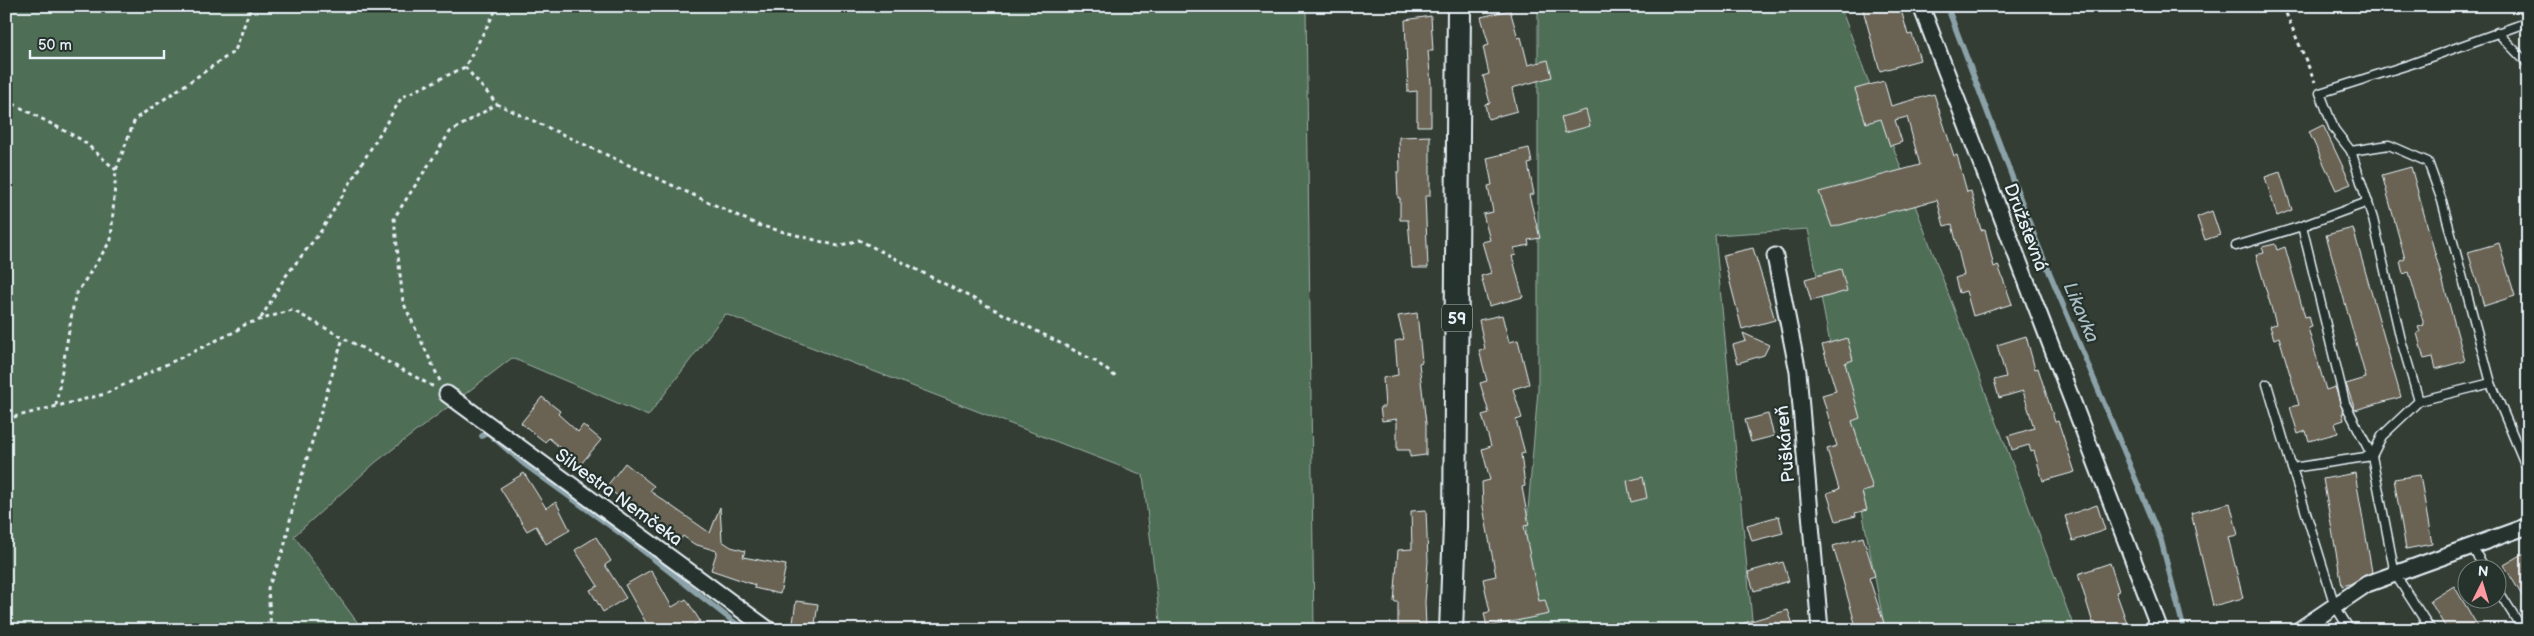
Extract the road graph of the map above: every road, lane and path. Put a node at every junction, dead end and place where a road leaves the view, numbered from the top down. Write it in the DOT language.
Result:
graph roads {
  1 [pos="251,6"];
  2 [pos="498,6"];
  3 [pos="1458,6"];
  4 [pos="1921,6"];
  5 [pos="2284,6"];
  6 [pos="2528,22"];
  7 [pos="2498,32"];
  8 [pos="2528,64"];
  9 [pos="465,67"];
  10 [pos="2320,93"];
  11 [pos="6,100"];
  12 [pos="497,104"];
  13 [pos="2351,151"];
  14 [pos="116,170"];
  15 [pos="2368,202"];
  16 [pos="2302,226"];
  17 [pos="2236,246"];
  18 [pos="1775,256"];
  19 [pos="260,319"];
  20 [pos="343,338"];
  21 [pos="1116,377"];
  22 [pos="2491,383"];
  23 [pos="2267,384"];
  24 [pos="447,394"];
  25 [pos="2419,401"];
  26 [pos="56,405"];
  27 [pos="6,419"];
  28 [pos="2372,456"];
  29 [pos="2292,468"];
  30 [pos="2528,471"];
  31 [pos="2528,526"];
  32 [pos="2471,546"];
  33 [pos="2479,558"];
  34 [pos="2395,574"];
  35 [pos="2506,603"];
  36 [pos="2335,606"];
  37 [pos="271,630"];
  38 [pos="769,630"];
  39 [pos="1451,630"];
  40 [pos="1820,630"];
  41 [pos="2160,630"];
  42 [pos="2299,630"];
  43 [pos="2350,630"];
  44 [pos="2431,630"];
  45 [pos="2523,630"];
  1 -- 14 [label="path"];
  2 -- 9 [label="path"];
  3 -- 39 [label="main road, 59"];
  4 -- 41 [label="street, Družstevná"];
  5 -- 10 [label="path"];
  6 -- 7 [label="lane"];
  7 -- 8 [label="lane"];
  7 -- 10 [label="lane"];
  9 -- 12 [label="path"];
  9 -- 19 [label="path"];
  10 -- 13 [label="lane"];
  11 -- 14 [label="path"];
  12 -- 21 [label="path"];
  12 -- 24 [label="path"];
  13 -- 15 [label="lane"];
  13 -- 22 [label="lane"];
  14 -- 26 [label="path"];
  15 -- 16 [label="lane"];
  15 -- 25 [label="lane"];
  16 -- 17 [label="lane"];
  16 -- 28 [label="lane"];
  18 -- 40 [label="street, Puškáreň"];
  19 -- 20 [label="path"];
  19 -- 26 [label="path"];
  20 -- 24 [label="path"];
  20 -- 37 [label="path"];
  22 -- 25 [label="lane"];
  22 -- 30 [label="lane"];
  23 -- 29 [label="lane"];
  24 -- 38 [label="street, Silvestra Nemčeka"];
  25 -- 28 [label="lane"];
  26 -- 27 [label="path"];
  28 -- 29 [label="lane"];
  28 -- 34 [label="lane"];
  29 -- 36 [label="lane"];
  31 -- 32 [label="street"];
  32 -- 33 [label="lane"];
  32 -- 34 [label="street"];
  34 -- 36 [label="street"];
  34 -- 44 [label="lane"];
  35 -- 45 [label="lane"];
  36 -- 42 [label="street"];
  36 -- 43 [label="lane"];
}
